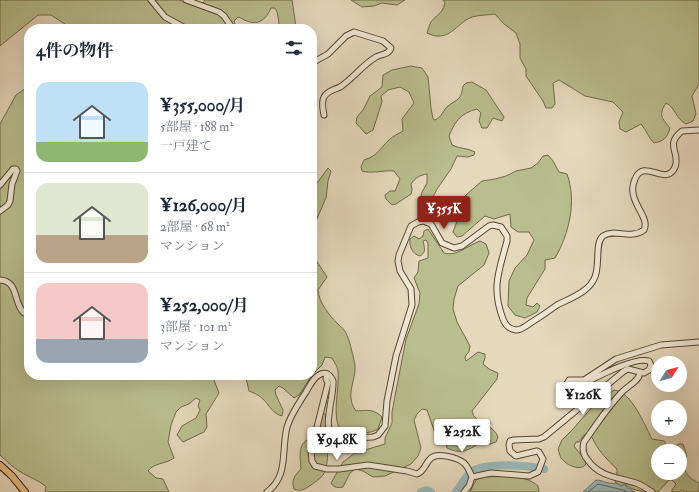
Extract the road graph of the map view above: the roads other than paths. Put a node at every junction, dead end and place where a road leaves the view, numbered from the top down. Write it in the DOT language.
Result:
graph roads {
  1 [pos="151,0"];
  2 [pos="186,0"];
  3 [pos="179,24"];
  4 [pos="230,24"];
  5 [pos="317,60"];
  6 [pos="324,115"];
  7 [pos="699,130"];
  8 [pos="0,184"];
  9 [pos="0,211"];
  10 [pos="0,280"];
  11 [pos="24,313"];
  12 [pos="699,342"];
  13 [pos="640,373"];
  14 [pos="327,374"];
  15 [pos="317,376"];
  16 [pos="314,380"];
  17 [pos="0,465"];
  18 [pos="472,477"];
  19 [pos="25,492"];
  20 [pos="267,492"];
  21 [pos="464,492"];
  22 [pos="652,492"];
  1 -- 3 [label="street"];
  2 -- 4 [label="street"];
  5 -- 6 [label="street"];
  7 -- 14 [label="street"];
  8 -- 9 [label="street"];
  10 -- 11 [label="street"];
  12 -- 13 [label="street"];
  13 -- 18 [label="street"];
  13 -- 22 [label="street"];
  14 -- 15 [label="street"];
  14 -- 18 [label="street"];
  16 -- 20 [label="street"];
  17 -- 19 [label="main road"];
  18 -- 21 [label="street"];
}
